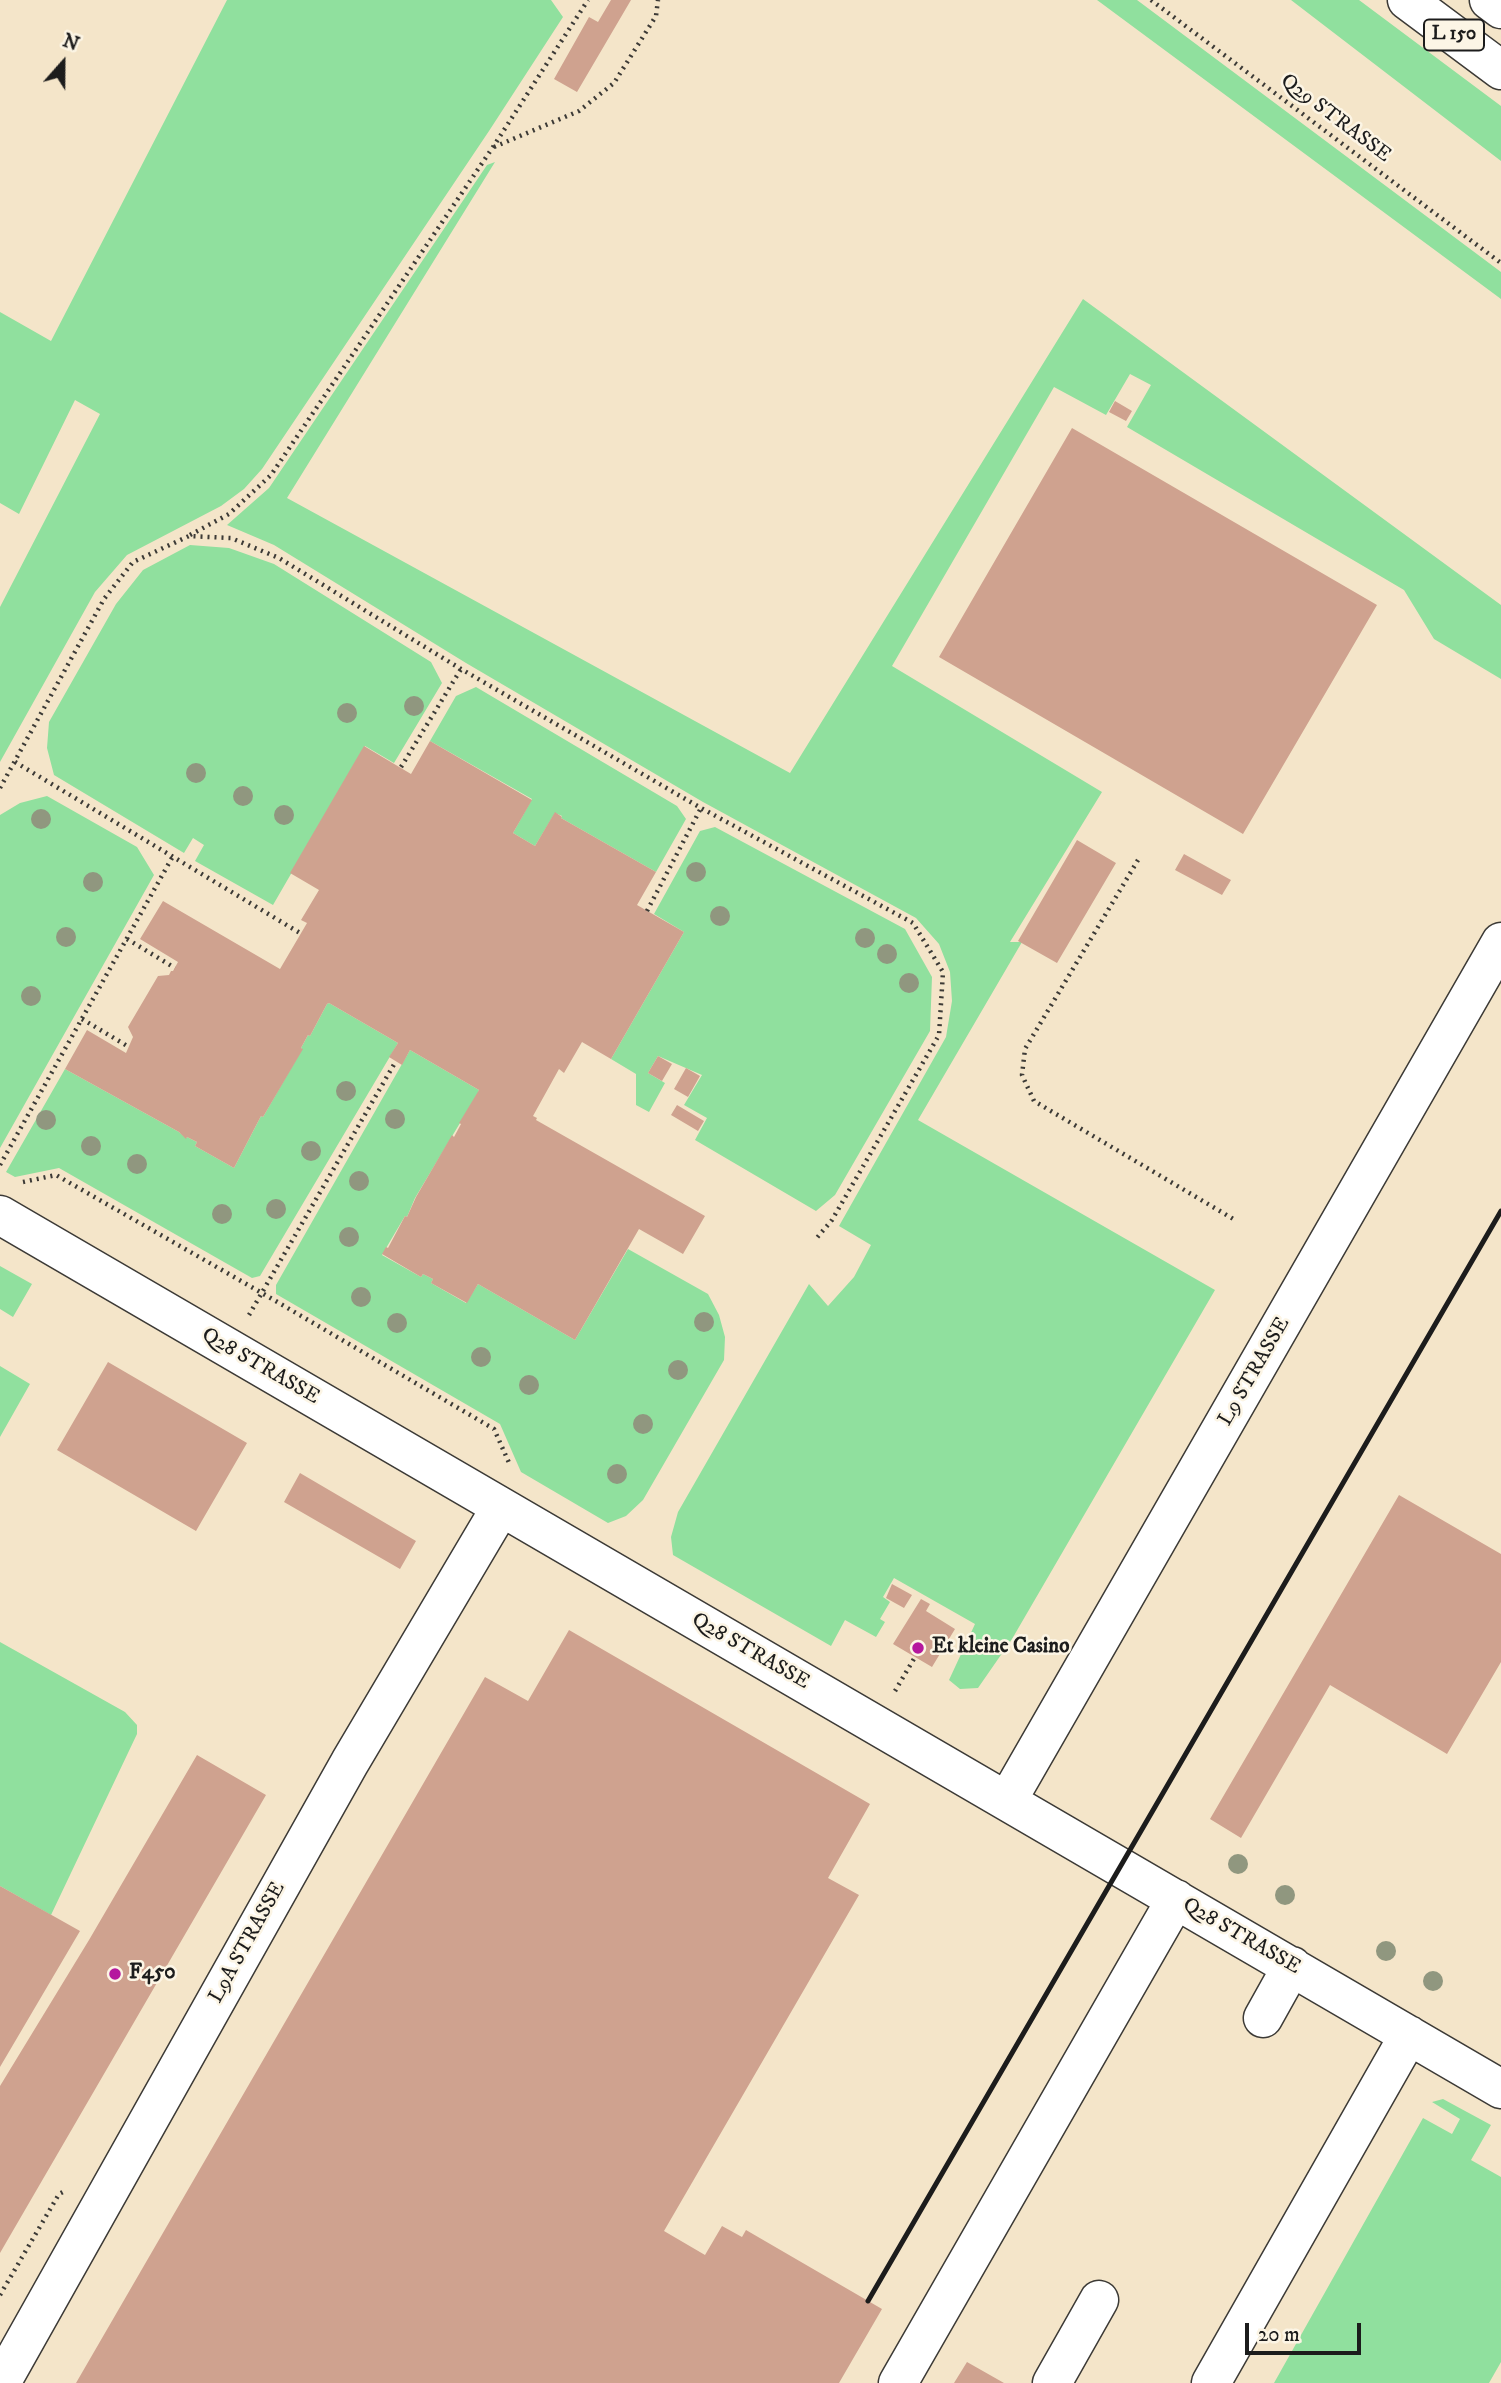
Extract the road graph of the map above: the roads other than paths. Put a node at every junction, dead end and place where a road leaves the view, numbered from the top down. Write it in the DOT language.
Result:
graph roads {
  1 [pos="1407,0"];
  2 [pos="1489,0"];
  3 [pos="1501,9"];
  4 [pos="1501,70"];
  5 [pos="1501,942"];
  6 [pos="6,1200"];
  7 [pos="508,1492"];
  8 [pos="1007,1801"];
  9 [pos="1176,1899"];
  10 [pos="1292,1966"];
  11 [pos="1263,2018"];
  12 [pos="1409,2035"];
  13 [pos="1501,2089"];
  14 [pos="1099,2300"];
  15 [pos="1,2383"];
  16 [pos="898,2383"];
  17 [pos="1052,2383"];
  18 [pos="1211,2383"];
  1 -- 4 [label="main road, L 150"];
  2 -- 3 [label="main road, L 150"];
  5 -- 8 [label="main road, L9 STRASSE"];
  6 -- 7 [label="main road, Q28 STRASSE"];
  7 -- 8 [label="main road, Q28 STRASSE"];
  7 -- 15 [label="main road, L9A STRASSE"];
  8 -- 9 [label="main road, Q28 STRASSE"];
  9 -- 10 [label="main road, Q28 STRASSE"];
  9 -- 16 [label="main road"];
  10 -- 11 [label="main road"];
  10 -- 12 [label="main road, Q28 STRASSE"];
  12 -- 13 [label="main road, Q28 STRASSE"];
  12 -- 18 [label="main road"];
  14 -- 17 [label="main road"];
}
